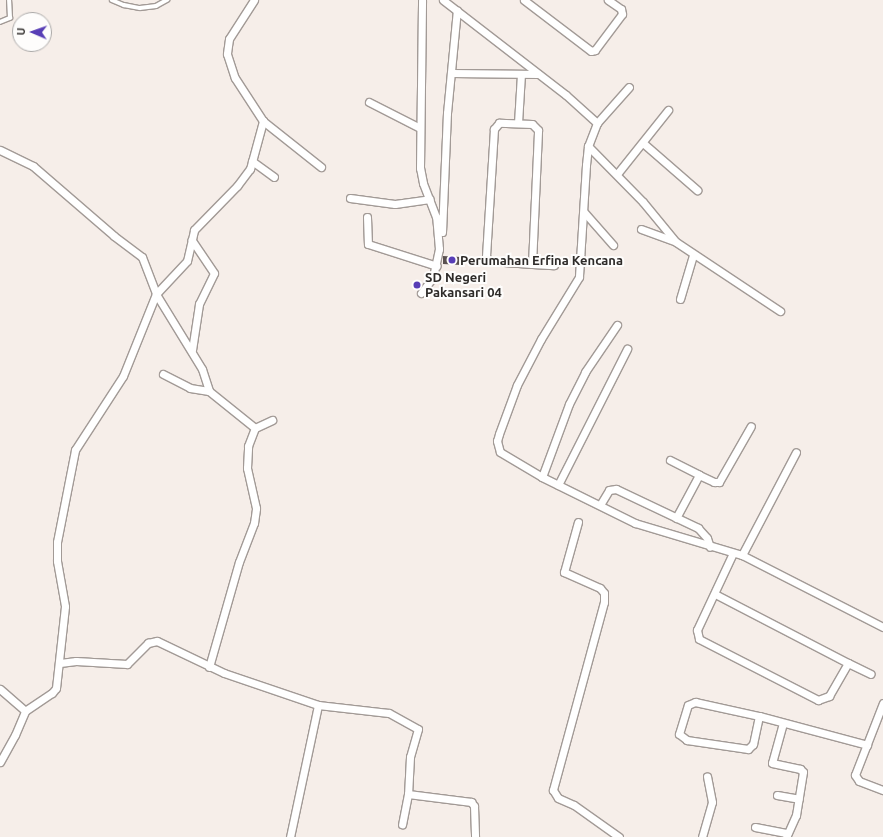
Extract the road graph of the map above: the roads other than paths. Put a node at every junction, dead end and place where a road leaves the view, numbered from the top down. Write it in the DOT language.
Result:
graph roads {
  1 [pos="9,0"];
  2 [pos="112,0"];
  3 [pos="167,0"];
  4 [pos="254,0"];
  5 [pos="422,0"];
  6 [pos="443,0"];
  7 [pos="524,0"];
  8 [pos="608,0"];
  9 [pos="457,10"];
  10 [pos="0,22"];
  11 [pos="452,73"];
  12 [pos="521,74"];
  13 [pos="538,74"];
  14 [pos="629,87"];
  15 [pos="369,102"];
  16 [pos="668,110"];
  17 [pos="263,121"];
  18 [pos="518,123"];
  19 [pos="597,123"];
  20 [pos="420,128"];
  21 [pos="643,143"];
  22 [pos="588,146"];
  23 [pos="0,150"];
  24 [pos="252,162"];
  25 [pos="321,167"];
  26 [pos="617,174"];
  27 [pos="274,177"];
  28 [pos="697,190"];
  29 [pos="350,198"];
  30 [pos="430,199"];
  31 [pos="584,212"];
  32 [pos="367,217"];
  33 [pos="641,229"];
  34 [pos="192,240"];
  35 [pos="676,242"];
  36 [pos="613,245"];
  37 [pos="693,255"];
  38 [pos="532,264"];
  39 [pos="554,265"];
  40 [pos="439,266"];
  41 [pos="421,293"];
  42 [pos="156,294"];
  43 [pos="680,299"];
  44 [pos="780,311"];
  45 [pos="617,325"];
  46 [pos="192,350"];
  47 [pos="627,350"];
  48 [pos="163,374"];
  49 [pos="209,391"];
  50 [pos="272,420"];
  51 [pos="751,426"];
  52 [pos="255,428"];
  53 [pos="796,452"];
  54 [pos="670,460"];
  55 [pos="699,475"];
  56 [pos="542,477"];
  57 [pos="558,485"];
  58 [pos="600,505"];
  59 [pos="676,518"];
  60 [pos="578,522"];
  61 [pos="710,547"];
  62 [pos="733,553"];
  63 [pos="742,555"];
  64 [pos="715,594"];
  65 [pos="883,627"];
  66 [pos="848,663"];
  67 [pos="60,664"];
  68 [pos="209,667"];
  69 [pos="871,674"];
  70 [pos="0,689"];
  71 [pos="883,703"];
  72 [pos="318,705"];
  73 [pos="25,712"];
  74 [pos="759,716"];
  75 [pos="783,722"];
  76 [pos="868,746"];
  77 [pos="0,762"];
  78 [pos="707,776"];
  79 [pos="883,790"];
  80 [pos="408,794"];
  81 [pos="777,795"];
  82 [pos="799,799"];
  83 [pos="402,824"];
  84 [pos="755,827"];
  85 [pos="787,835"];
  86 [pos="290,837"];
  87 [pos="475,837"];
  88 [pos="619,837"];
  89 [pos="702,837"];
  1 -- 10 [label="lane"];
  2 -- 3 [label="lane"];
  4 -- 17 [label="street"];
  5 -- 20 [label="street"];
  6 -- 9 [label="street"];
  7 -- 8 [label="street"];
  9 -- 11 [label="street"];
  9 -- 13 [label="street"];
  11 -- 12 [label="street"];
  11 -- 40 [label="street"];
  12 -- 13 [label="street"];
  12 -- 18 [label="street"];
  13 -- 19 [label="street"];
  14 -- 19 [label="street"];
  15 -- 20 [label="street"];
  16 -- 21 [label="street"];
  17 -- 24 [label="street"];
  17 -- 25 [label="street"];
  18 -- 38 [label="street"];
  18 -- 38 [label="street"];
  19 -- 22 [label="street"];
  20 -- 30 [label="street"];
  21 -- 26 [label="street"];
  21 -- 28 [label="street"];
  22 -- 26 [label="street"];
  22 -- 31 [label="street"];
  23 -- 42 [label="street"];
  24 -- 27 [label="street"];
  24 -- 34 [label="street"];
  26 -- 35 [label="street"];
  29 -- 30 [label="street"];
  30 -- 40 [label="street"];
  31 -- 36 [label="street"];
  31 -- 56 [label="street"];
  32 -- 40 [label="street"];
  33 -- 35 [label="street"];
  34 -- 42 [label="street"];
  34 -- 46 [label="street"];
  35 -- 37 [label="street"];
  37 -- 43 [label="street"];
  37 -- 44 [label="street"];
  38 -- 39 [label="street"];
  40 -- 41 [label="street"];
  42 -- 46 [label="street"];
  42 -- 67 [label="street"];
  45 -- 56 [label="street"];
  46 -- 49 [label="street"];
  47 -- 57 [label="street"];
  48 -- 49 [label="street"];
  49 -- 52 [label="street"];
  50 -- 52 [label="street"];
  51 -- 55 [label="street"];
  52 -- 68 [label="street"];
  53 -- 63 [label="street"];
  54 -- 55 [label="street"];
  55 -- 59 [label="street"];
  56 -- 57 [label="street"];
  57 -- 58 [label="street"];
  58 -- 59 [label="street"];
  58 -- 61 [label="street"];
  59 -- 61 [label="street"];
  60 -- 88 [label="street"];
  61 -- 62 [label="street"];
  62 -- 63 [label="street"];
  62 -- 64 [label="street"];
  63 -- 65 [label="street"];
  64 -- 66 [label="street"];
  64 -- 66 [label="street"];
  66 -- 69 [label="street"];
  67 -- 68 [label="street"];
  67 -- 73 [label="street"];
  68 -- 72 [label="street"];
  70 -- 73 [label="street"];
  71 -- 76 [label="street"];
  72 -- 80 [label="street"];
  72 -- 86 [label="street"];
  73 -- 77 [label="street"];
  74 -- 74 [label="street"];
  74 -- 75 [label="street"];
  75 -- 76 [label="street"];
  75 -- 82 [label="street"];
  76 -- 79 [label="street"];
  78 -- 89 [label="street"];
  80 -- 83 [label="street"];
  80 -- 87 [label="street"];
  81 -- 82 [label="street"];
  82 -- 85 [label="street"];
  84 -- 85 [label="street"];
}
